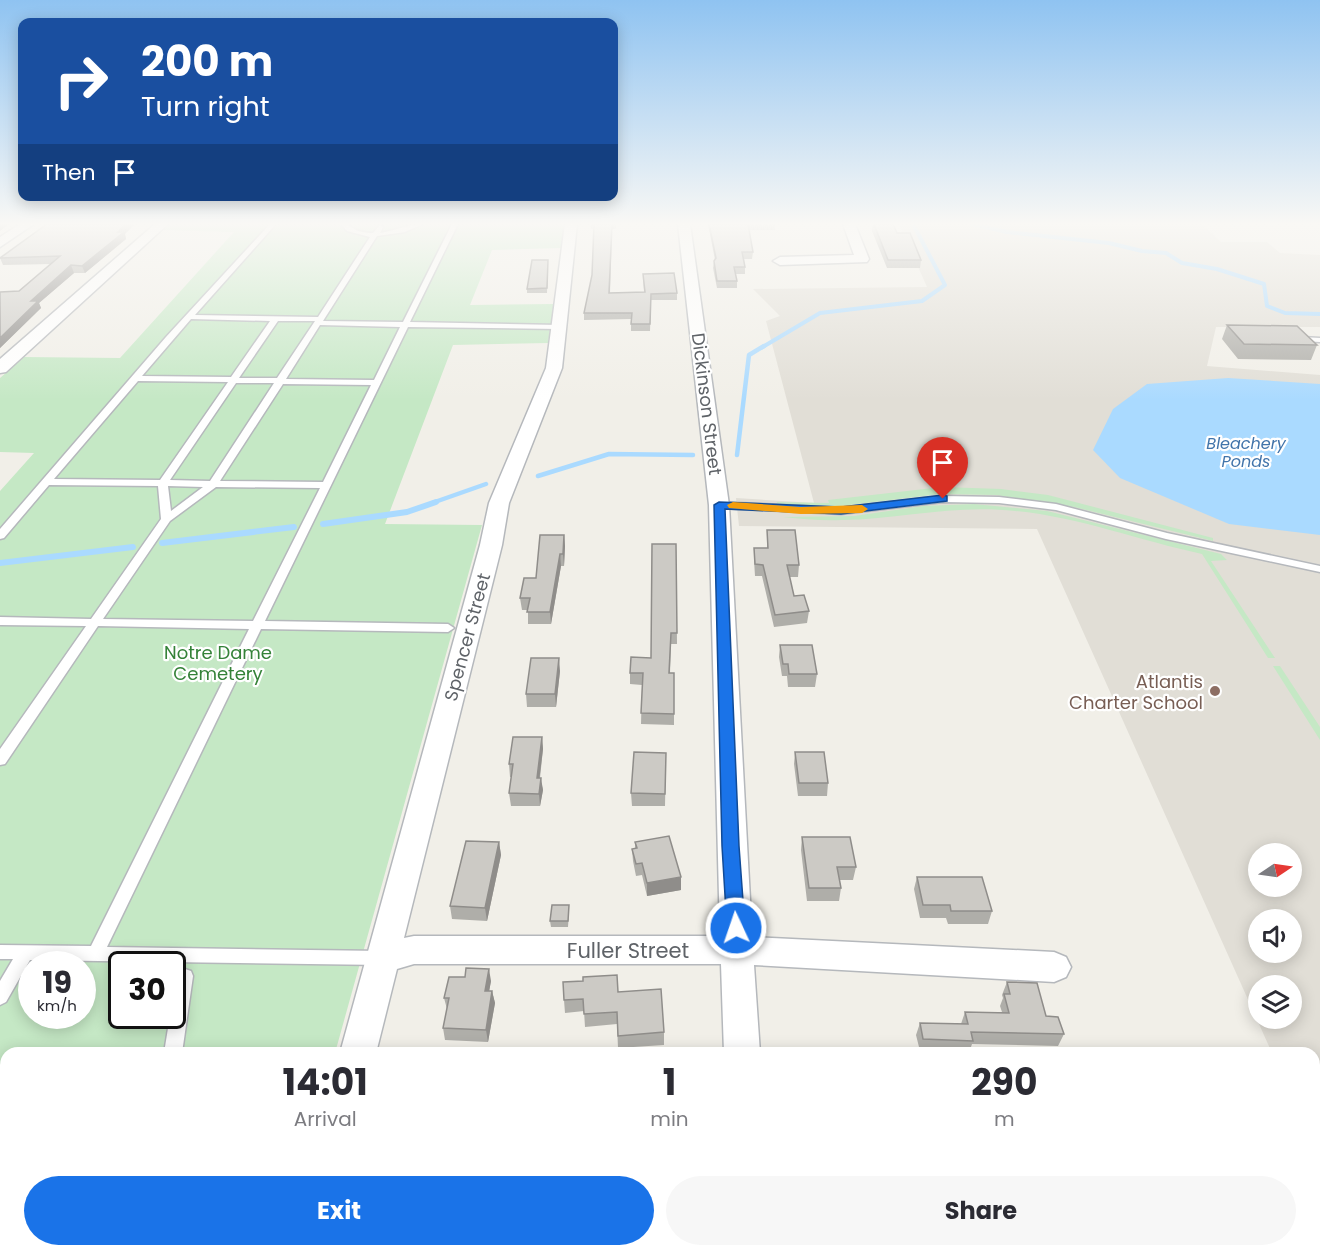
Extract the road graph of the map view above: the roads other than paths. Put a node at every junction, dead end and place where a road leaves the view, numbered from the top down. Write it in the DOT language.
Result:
graph roads {
  1 [pos="96,283"];
  2 [pos="221,283"];
  3 [pos="343,283"];
  4 [pos="426,283"];
  5 [pos="565,283"];
  6 [pos="691,283"];
  7 [pos="191,317"];
  8 [pos="276,318"];
  9 [pos="318,321"];
  10 [pos="405,324"];
  11 [pos="560,327"];
  12 [pos="1305,339"];
  13 [pos="1320,339"];
  14 [pos="0,368"];
  15 [pos="136,378"];
  16 [pos="232,381"];
  17 [pos="279,382"];
  18 [pos="376,383"];
  19 [pos="47,482"];
  20 [pos="163,483"];
  21 [pos="213,484"];
  22 [pos="326,484"];
  23 [pos="719,505"];
  24 [pos="166,519"];
  25 [pos="0,536"];
  26 [pos="1294,563"];
  27 [pos="1320,569"];
  28 [pos="1302,574"];
  29 [pos="0,621"];
  30 [pos="93,622"];
  31 [pos="256,625"];
  32 [pos="448,628"];
  33 [pos="0,760"];
  34 [pos="738,950"];
  35 [pos="0,952"];
  36 [pos="96,952"];
  37 [pos="18,953"];
  38 [pos="96,954"];
  39 [pos="383,958"];
  40 [pos="18,966"];
  41 [pos="1054,967"];
  42 [pos="0,998"];
  43 [pos="177,1029"];
  44 [pos="174,1047"];
  45 [pos="360,1047"];
  46 [pos="742,1047"];
  1 -- 14 [label="street"];
  2 -- 7 [label="lane"];
  3 -- 9 [label="lane"];
  4 -- 10 [label="lane"];
  5 -- 11 [label="street, Spencer Street"];
  6 -- 23 [label="street, Dickinson Street"];
  7 -- 8 [label="lane"];
  7 -- 15 [label="lane"];
  8 -- 9 [label="lane"];
  8 -- 16 [label="lane"];
  9 -- 10 [label="lane"];
  9 -- 17 [label="lane"];
  10 -- 11 [label="lane"];
  10 -- 18 [label="lane"];
  11 -- 39 [label="street, Spencer Street"];
  12 -- 13 [label="lane"];
  15 -- 16 [label="lane"];
  15 -- 19 [label="lane"];
  16 -- 17 [label="lane"];
  16 -- 20 [label="lane"];
  17 -- 18 [label="lane"];
  17 -- 21 [label="lane"];
  18 -- 22 [label="lane"];
  19 -- 20 [label="lane"];
  19 -- 25 [label="lane"];
  20 -- 21 [label="lane"];
  20 -- 24 [label="lane"];
  21 -- 22 [label="lane"];
  21 -- 24 [label="lane"];
  22 -- 31 [label="lane"];
  23 -- 26 [label="lane"];
  23 -- 34 [label="street, Dickinson Street"];
  24 -- 30 [label="lane"];
  26 -- 27 [label="lane"];
  26 -- 28 [label="lane"];
  29 -- 30 [label="lane"];
  30 -- 31 [label="lane"];
  30 -- 33 [label="lane"];
  31 -- 32 [label="lane"];
  31 -- 36 [label="lane"];
  34 -- 39 [label="street, Fuller Street"];
  34 -- 41 [label="street, Fuller Street"];
  34 -- 46 [label="street, Dickinson Street"];
  35 -- 37 [label="lane"];
  38 -- 39 [label="lane"];
  39 -- 45 [label="street, Spencer Street"];
  40 -- 42 [label="lane"];
  43 -- 44 [label="lane"];
}
